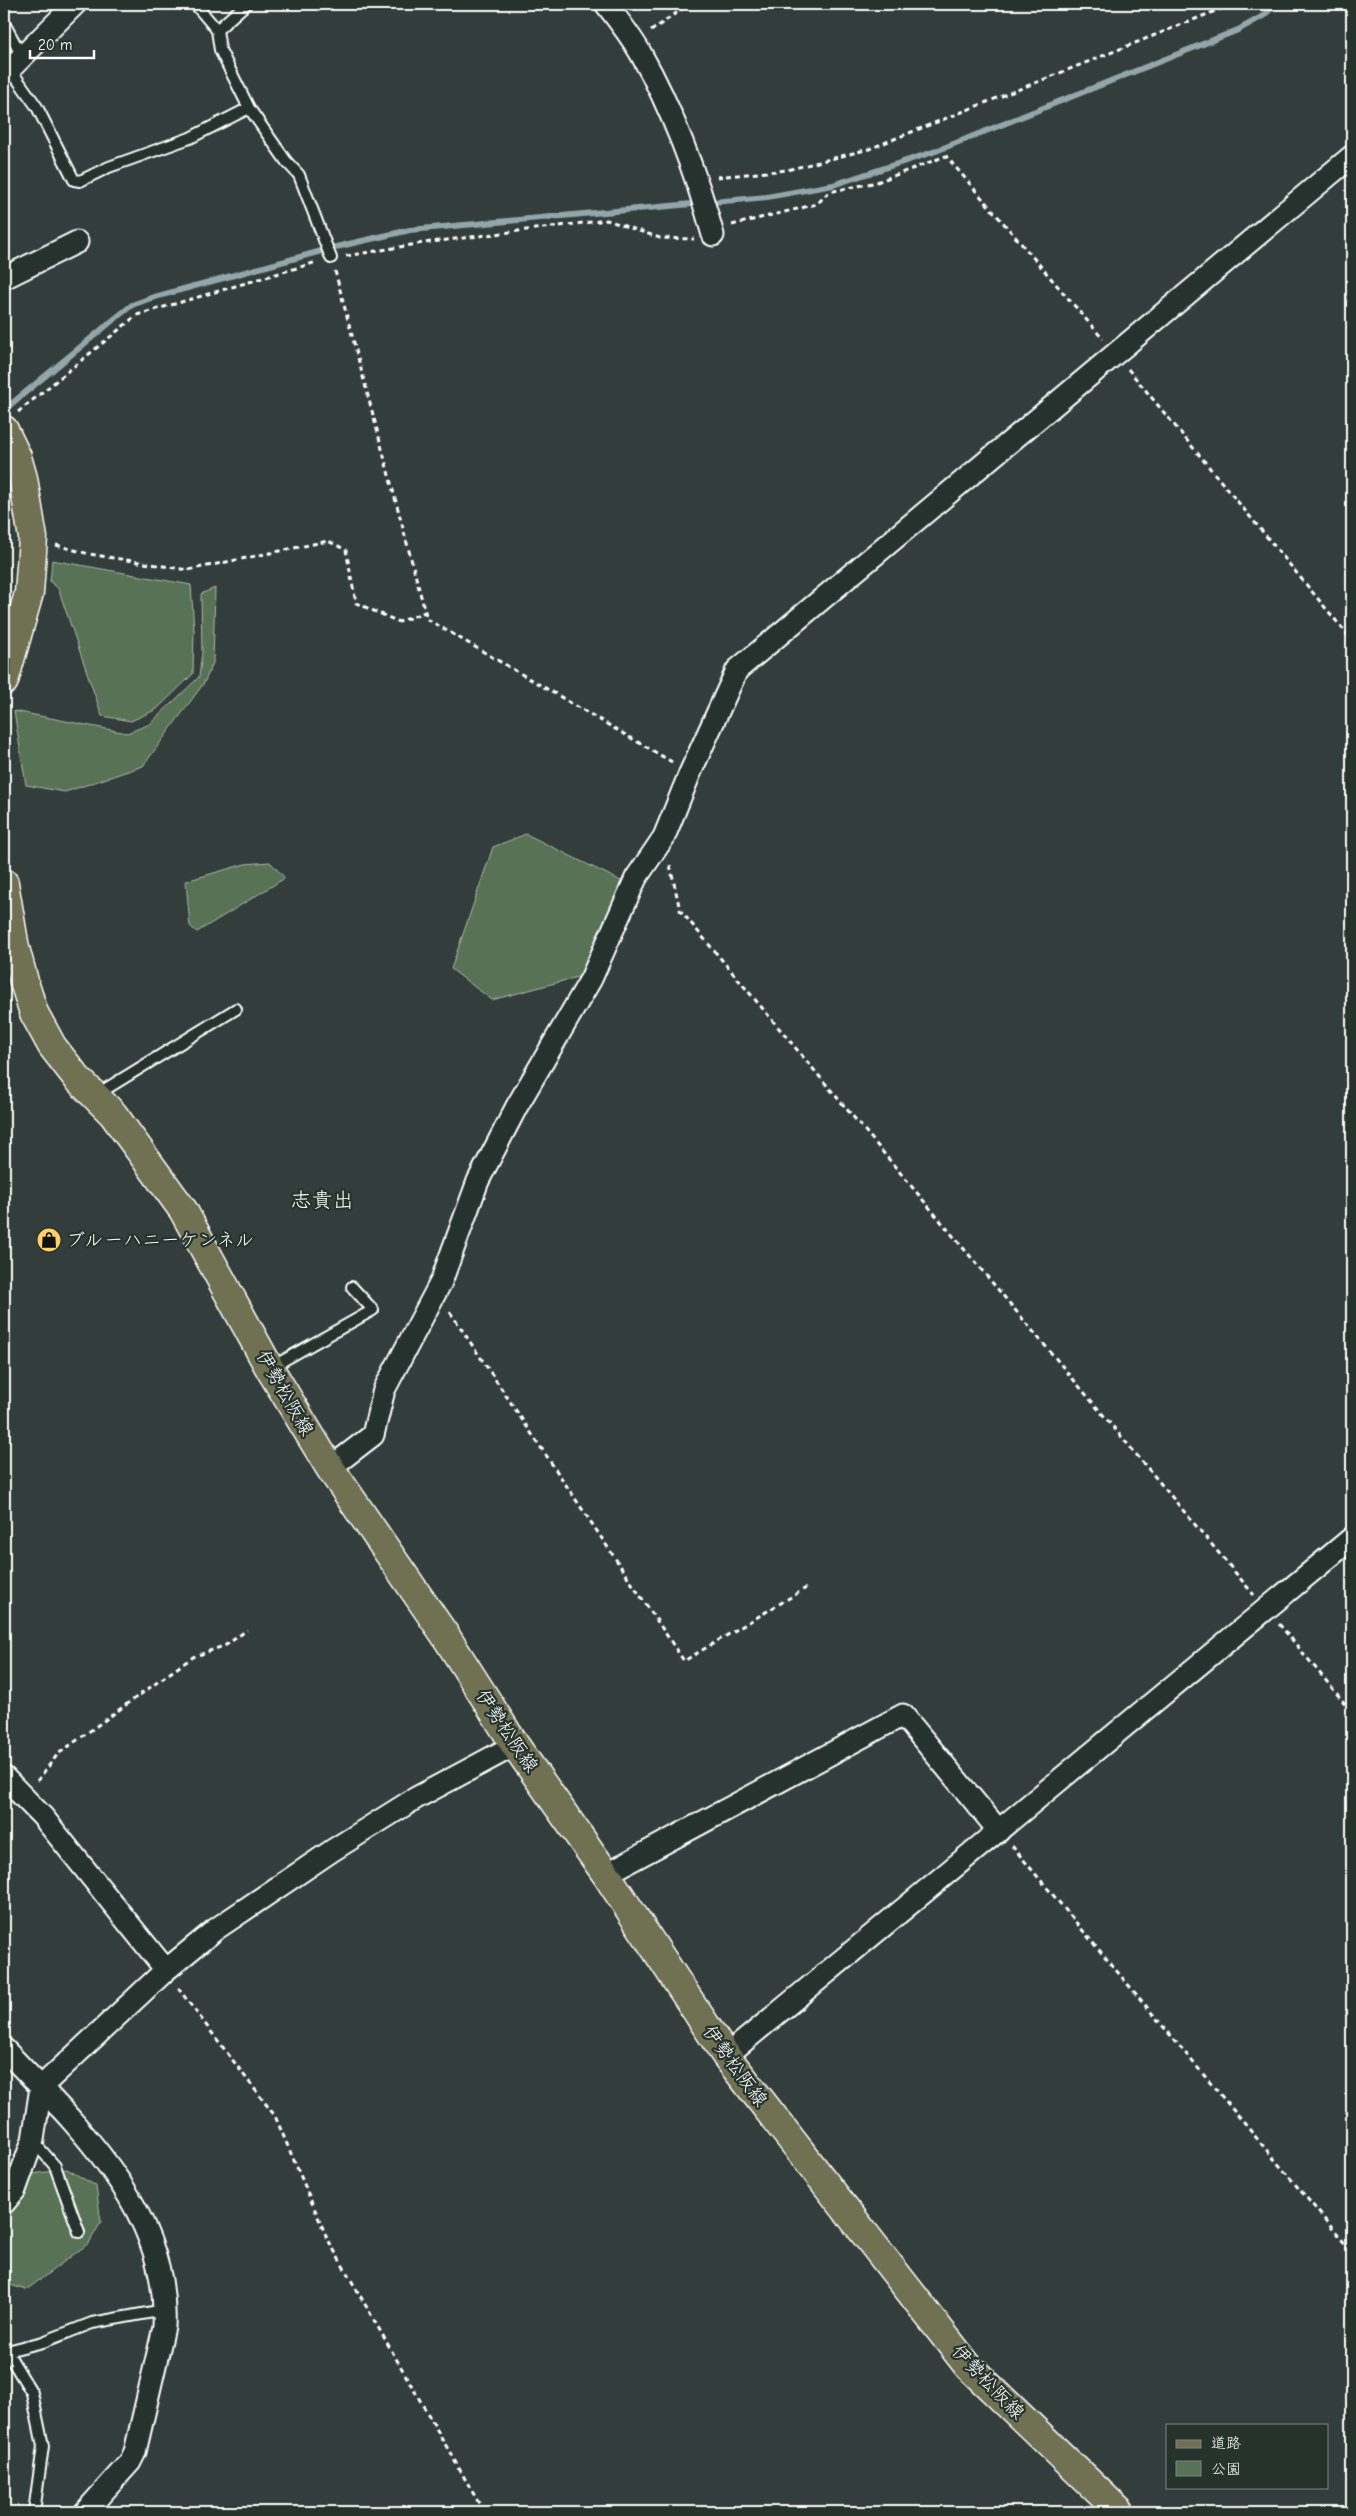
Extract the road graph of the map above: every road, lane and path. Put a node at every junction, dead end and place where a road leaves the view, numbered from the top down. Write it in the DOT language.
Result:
graph roads {
  1 [pos="75,4"];
  2 [pos="195,4"];
  3 [pos="246,4"];
  4 [pos="606,4"];
  5 [pos="689,4"];
  6 [pos="1232,4"];
  7 [pos="4,23"];
  8 [pos="216,30"];
  9 [pos="634,42"];
  10 [pos="27,54"];
  11 [pos="7,72"];
  12 [pos="249,108"];
  13 [pos="1352,156"];
  14 [pos="701,194"];
  15 [pos="713,235"];
  16 [pos="77,242"];
  17 [pos="331,256"];
  18 [pos="4,278"];
  19 [pos="1116,354"];
  20 [pos="7,424"];
  21 [pos="33,538"];
  22 [pos="425,612"];
  23 [pos="1352,640"];
  24 [pos="4,681"];
  25 [pos="690,773"];
  26 [pos="664,837"];
  27 [pos="4,883"];
  28 [pos="236,1009"];
  29 [pos="95,1096"];
  30 [pos="352,1287"];
  31 [pos="436,1290"];
  32 [pos="270,1368"];
  33 [pos="330,1468"];
  34 [pos="1352,1538"];
  35 [pos="806,1588"];
  36 [pos="1266,1610"];
  37 [pos="247,1630"];
  38 [pos="1352,1712"];
  39 [pos="515,1745"];
  40 [pos="4,1777"];
  41 [pos="24,1798"];
  42 [pos="999,1831"];
  43 [pos="606,1874"];
  44 [pos="166,1970"];
  45 [pos="4,2049"];
  46 [pos="726,2056"];
  47 [pos="41,2087"];
  48 [pos="33,2140"];
  49 [pos="4,2203"];
  50 [pos="79,2232"];
  51 [pos="1352,2252"];
  52 [pos="165,2310"];
  53 [pos="6,2349"];
  54 [pos="34,2512"];
  55 [pos="85,2512"];
  56 [pos="484,2512"];
  57 [pos="1120,2512"];
  1 -- 10 [label="street"];
  2 -- 8 [label="lane"];
  3 -- 8 [label="lane"];
  4 -- 9 [label="street"];
  5 -- 9 [label="path"];
  6 -- 14 [label="path"];
  7 -- 10 [label="lane"];
  8 -- 12 [label="lane"];
  9 -- 14 [label="street"];
  10 -- 11 [label="street"];
  11 -- 12 [label="lane"];
  12 -- 17 [label="lane"];
  13 -- 19 [label="street"];
  14 -- 15 [label="street"];
  15 -- 17 [label="path"];
  15 -- 19 [label="path"];
  16 -- 18 [label="street"];
  17 -- 20 [label="path"];
  17 -- 22 [label="path"];
  19 -- 23 [label="path"];
  19 -- 25 [label="street"];
  20 -- 21 [label="main road"];
  21 -- 22 [label="path"];
  21 -- 24 [label="main road"];
  22 -- 25 [label="path"];
  25 -- 26 [label="street"];
  26 -- 31 [label="street"];
  26 -- 36 [label="path"];
  27 -- 29 [label="main road, 伊勢松阪線"];
  28 -- 29 [label="lane"];
  29 -- 32 [label="main road, 伊勢松阪線"];
  30 -- 32 [label="lane"];
  31 -- 33 [label="street"];
  31 -- 35 [label="path"];
  32 -- 33 [label="main road, 伊勢松阪線"];
  33 -- 39 [label="main road, 伊勢松阪線"];
  34 -- 36 [label="street"];
  36 -- 38 [label="path"];
  36 -- 42 [label="street"];
  37 -- 41 [label="path"];
  39 -- 43 [label="main road, 伊勢松阪線"];
  39 -- 44 [label="street"];
  40 -- 41 [label="street"];
  41 -- 44 [label="street"];
  42 -- 43 [label="street"];
  42 -- 46 [label="street"];
  42 -- 51 [label="path"];
  43 -- 46 [label="main road, 伊勢松阪線"];
  44 -- 47 [label="street"];
  44 -- 56 [label="path"];
  45 -- 47 [label="street"];
  46 -- 57 [label="main road, 伊勢松阪線"];
  47 -- 48 [label="street"];
  47 -- 52 [label="street"];
  48 -- 49 [label="street"];
  48 -- 50 [label="lane"];
  52 -- 53 [label="lane"];
  52 -- 55 [label="street"];
  53 -- 54 [label="lane"];
}
